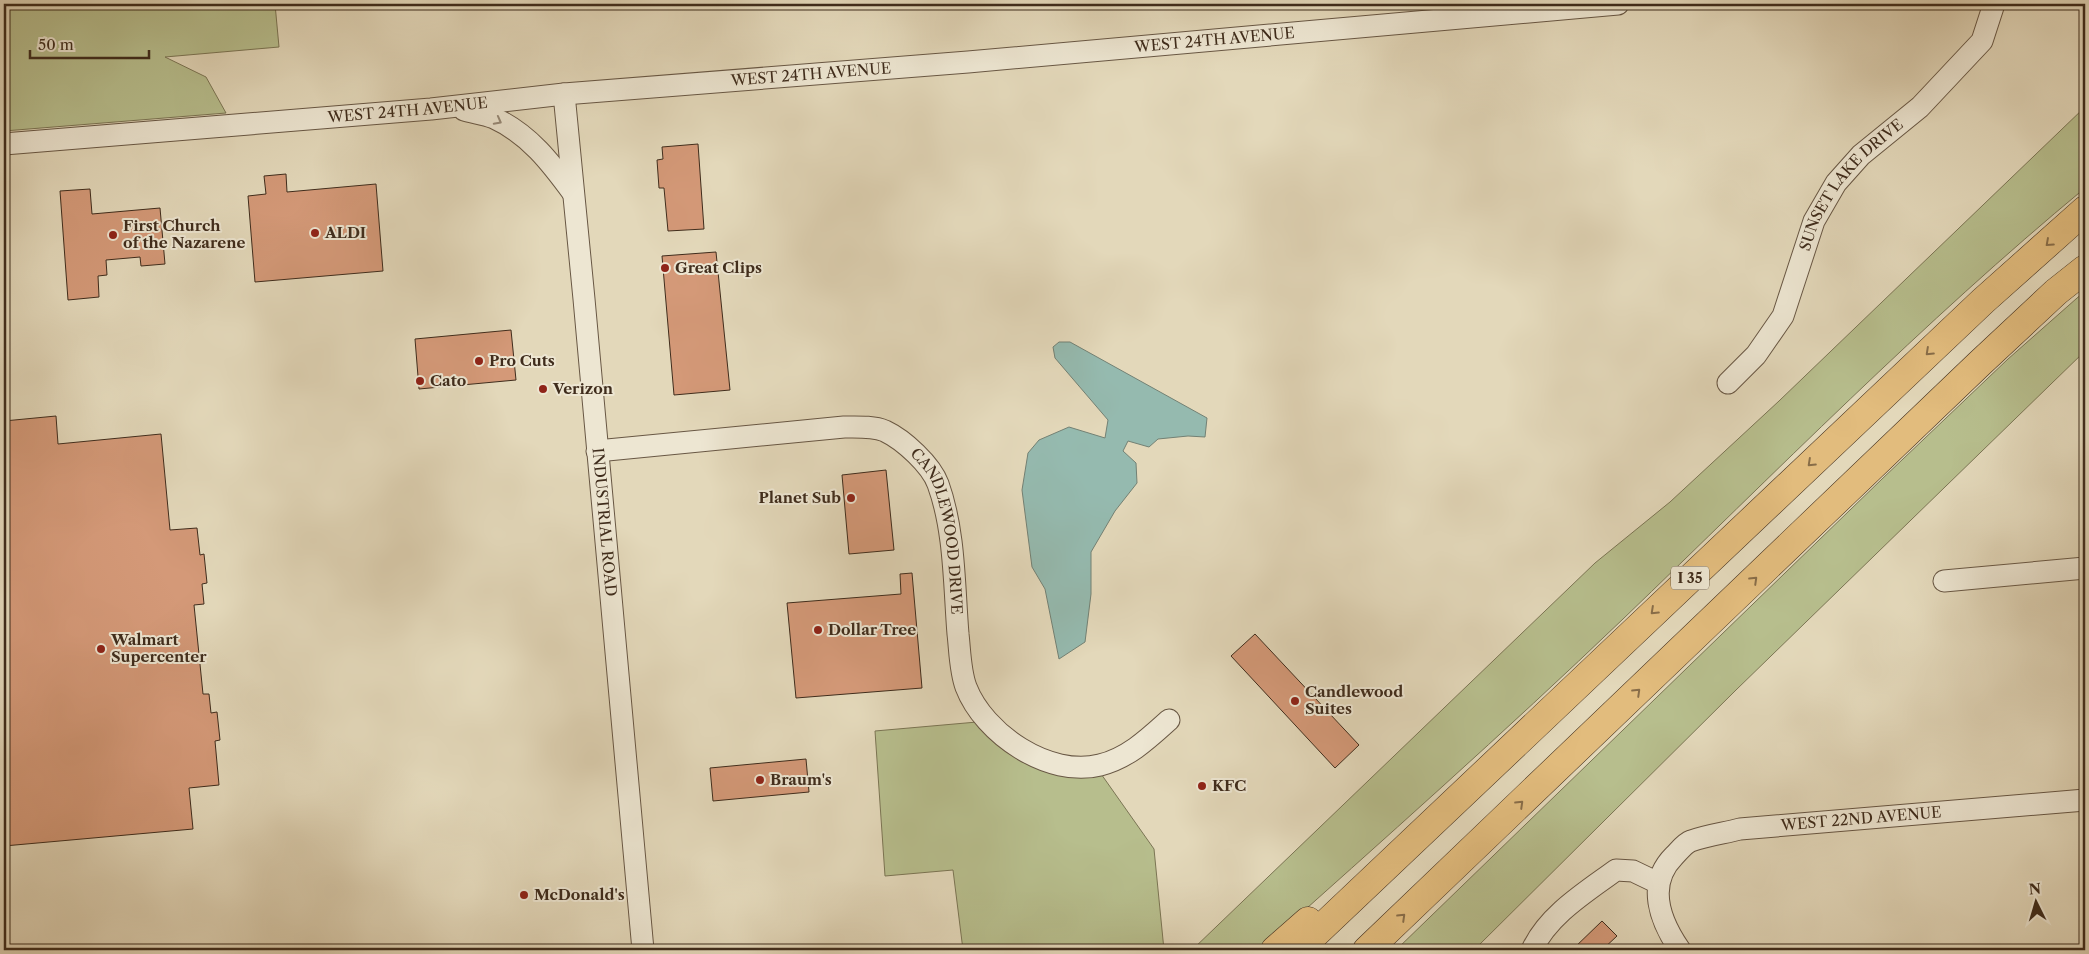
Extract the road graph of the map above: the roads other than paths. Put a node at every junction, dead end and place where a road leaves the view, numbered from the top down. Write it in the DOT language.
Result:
graph roads {
  1 [pos="1618,4"];
  2 [pos="1994,4"];
  3 [pos="564,94"];
  4 [pos="452,106"];
  5 [pos="4,144"];
  6 [pos="573,193"];
  7 [pos="2085,210"];
  8 [pos="2085,269"];
  9 [pos="1728,383"];
  10 [pos="597,451"];
  11 [pos="2085,568"];
  12 [pos="1944,581"];
  13 [pos="1169,720"];
  14 [pos="2085,800"];
  15 [pos="1381,870"];
  16 [pos="1658,883"];
  17 [pos="643,950"];
  18 [pos="1275,950"];
  19 [pos="1298,950"];
  20 [pos="1367,950"];
  21 [pos="1532,950"];
  22 [pos="1680,950"];
  1 -- 3 [label="street, WEST 24TH AVENUE"];
  2 -- 9 [label="street, SUNSET LAKE DRIVE"];
  3 -- 4 [label="street, WEST 24TH AVENUE"];
  3 -- 6 [label="street, INDUSTRIAL ROAD"];
  4 -- 5 [label="street, WEST 24TH AVENUE"];
  4 -- 6 [label="street, one-way"];
  6 -- 10 [label="street, INDUSTRIAL ROAD"];
  7 -- 15 [label="highway, I 35, one-way"];
  20 -- 8 [label="highway, one-way"];
  10 -- 13 [label="street, CANDLEWOOD DRIVE"];
  10 -- 17 [label="street, INDUSTRIAL ROAD"];
  11 -- 12 [label="street"];
  14 -- 16 [label="street, WEST 22ND AVENUE"];
  15 -- 18 [label="highway"];
  15 -- 19 [label="highway, I 35"];
  16 -- 21 [label="street"];
  16 -- 22 [label="street"];
}
